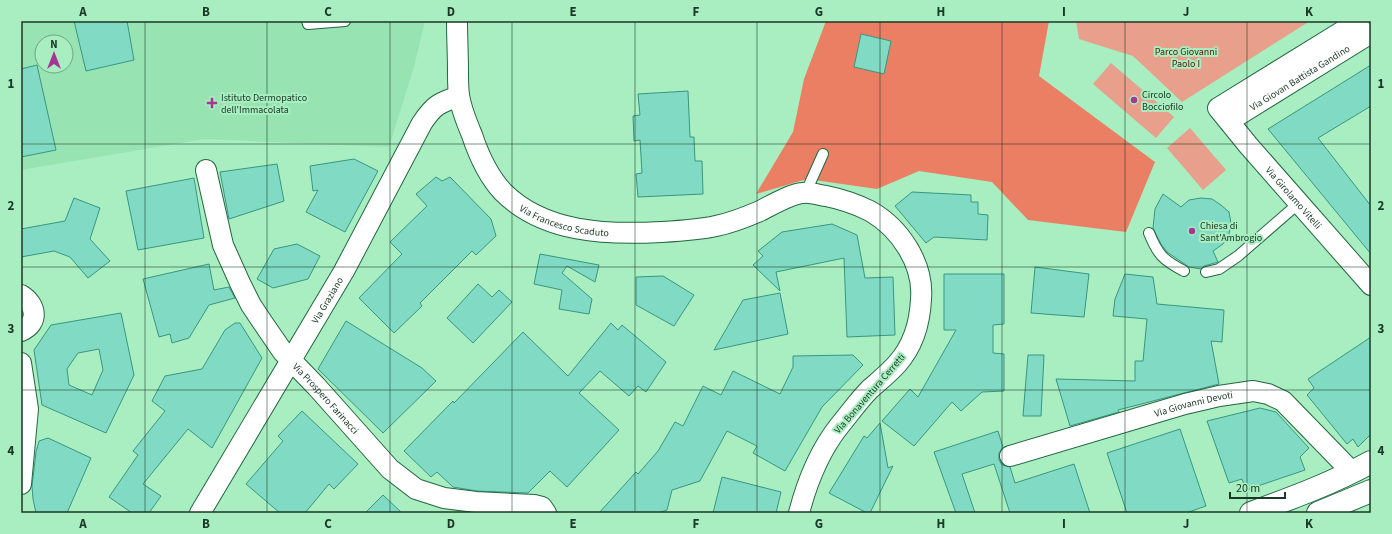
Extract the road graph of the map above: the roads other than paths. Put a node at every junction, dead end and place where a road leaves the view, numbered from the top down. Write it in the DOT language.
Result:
graph roads {
  1 [pos="307,21"];
  2 [pos="345,21"];
  3 [pos="457,21"];
  4 [pos="1359,21"];
  5 [pos="1371,33"];
  6 [pos="459,96"];
  7 [pos="1224,114"];
  8 [pos="823,154"];
  9 [pos="206,170"];
  10 [pos="806,192"];
  11 [pos="1299,203"];
  12 [pos="1149,233"];
  13 [pos="1184,271"];
  14 [pos="1206,272"];
  15 [pos="1368,277"];
  16 [pos="21,295"];
  17 [pos="21,331"];
  18 [pos="291,360"];
  19 [pos="21,362"];
  20 [pos="1010,456"];
  21 [pos="1371,462"];
  22 [pos="1352,472"];
  23 [pos="21,484"];
  24 [pos="1371,491"];
  25 [pos="200,513"];
  26 [pos="546,513"];
  27 [pos="800,513"];
  28 [pos="1251,513"];
  29 [pos="1318,513"];
  1 -- 2 [label="lane"];
  3 -- 6 [label="street, Via Francesco Scaduto"];
  4 -- 7 [label="street, Via Giovan Battista Gandino"];
  5 -- 7 [label="street, Via Giovan Battista Gandino"];
  6 -- 10 [label="street, Via Francesco Scaduto"];
  6 -- 18 [label="street, Via Graziano"];
  7 -- 11 [label="street, Via Girolamo Vitelli"];
  8 -- 10 [label="lane"];
  9 -- 18 [label="street, Via Prospero Farinacci"];
  10 -- 27 [label="street, Via Bonaventura Cerretti"];
  11 -- 14 [label="lane"];
  11 -- 15 [label="street, Via Girolamo Vitelli"];
  12 -- 13 [label="lane"];
  16 -- 17 [label="street"];
  18 -- 25 [label="street, Via Graziano"];
  18 -- 26 [label="street, Via Prospero Farinacci"];
  19 -- 23 [label="street"];
  20 -- 22 [label="street, Via Giovanni Devoti"];
  21 -- 22 [label="main road"];
  22 -- 28 [label="main road"];
  24 -- 29 [label="main road"];
}
